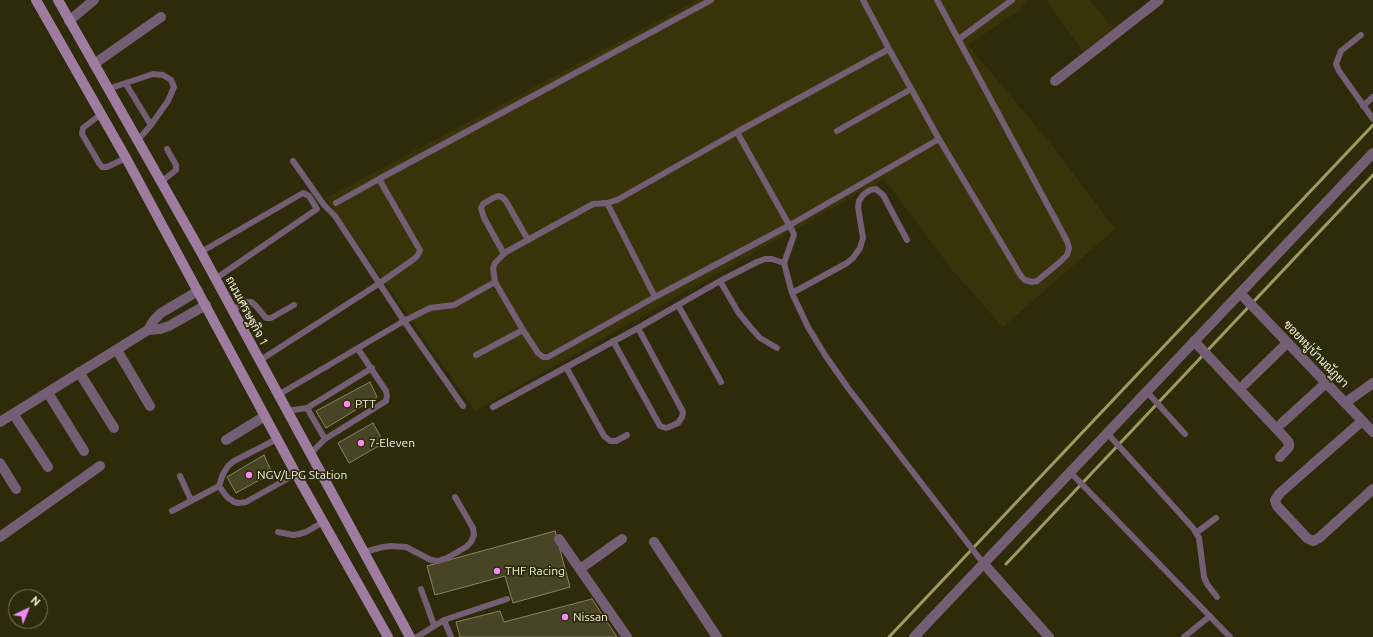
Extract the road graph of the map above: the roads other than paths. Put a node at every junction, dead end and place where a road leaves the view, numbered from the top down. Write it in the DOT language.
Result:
graph roads {
  1 [pos="36,0"];
  2 [pos="58,0"];
  3 [pos="94,0"];
  4 [pos="711,0"];
  5 [pos="863,0"];
  6 [pos="937,0"];
  7 [pos="1012,0"];
  8 [pos="1159,0"];
  9 [pos="161,17"];
  10 [pos="69,21"];
  11 [pos="1361,35"];
  12 [pos="959,39"];
  13 [pos="889,49"];
  14 [pos="94,64"];
  15 [pos="1055,81"];
  16 [pos="126,84"];
  17 [pos="108,89"];
  18 [pos="911,89"];
  19 [pos="1373,97"];
  20 [pos="1363,106"];
  21 [pos="101,114"];
  22 [pos="1373,119"];
  23 [pos="151,125"];
  24 [pos="837,131"];
  25 [pos="737,132"];
  26 [pos="939,139"];
  27 [pos="137,141"];
  28 [pos="167,149"];
  29 [pos="1373,153"];
  30 [pos="126,158"];
  31 [pos="293,161"];
  32 [pos="379,179"];
  33 [pos="161,182"];
  34 [pos="336,203"];
  35 [pos="607,203"];
  36 [pos="324,205"];
  37 [pos="317,209"];
  38 [pos="790,225"];
  39 [pos="528,240"];
  40 [pos="907,240"];
  41 [pos="201,252"];
  42 [pos="504,254"];
  43 [pos="784,263"];
  44 [pos="215,279"];
  45 [pos="720,281"];
  46 [pos="495,282"];
  47 [pos="380,283"];
  48 [pos="198,291"];
  49 [pos="792,293"];
  50 [pos="1240,293"];
  51 [pos="655,297"];
  52 [pos="206,305"];
  53 [pos="294,305"];
  54 [pos="678,305"];
  55 [pos="232,310"];
  56 [pos="404,321"];
  57 [pos="638,328"];
  58 [pos="148,330"];
  59 [pos="522,330"];
  60 [pos="1194,341"];
  61 [pos="613,342"];
  62 [pos="1287,343"];
  63 [pos="777,348"];
  64 [pos="358,349"];
  65 [pos="117,350"];
  66 [pos="476,355"];
  67 [pos="259,360"];
  68 [pos="566,367"];
  69 [pos="372,368"];
  70 [pos="79,372"];
  71 [pos="721,382"];
  72 [pos="1326,383"];
  73 [pos="1373,383"];
  74 [pos="1245,384"];
  75 [pos="48,392"];
  76 [pos="1147,392"];
  77 [pos="278,395"];
  78 [pos="1345,403"];
  79 [pos="150,406"];
  80 [pos="463,406"];
  81 [pos="493,407"];
  82 [pos="307,408"];
  83 [pos="286,411"];
  84 [pos="14,415"];
  85 [pos="265,416"];
  86 [pos="0,421"];
  87 [pos="1362,421"];
  88 [pos="1282,423"];
  89 [pos="114,428"];
  90 [pos="1373,432"];
  91 [pos="1108,434"];
  92 [pos="1185,434"];
  93 [pos="627,436"];
  94 [pos="277,439"];
  95 [pos="325,439"];
  96 [pos="226,440"];
  97 [pos="84,451"];
  98 [pos="310,454"];
  99 [pos="1280,457"];
  100 [pos="0,463"];
  101 [pos="100,466"];
  102 [pos="48,467"];
  103 [pos="1071,473"];
  104 [pos="296,474"];
  105 [pos="180,476"];
  106 [pos="219,486"];
  107 [pos="16,489"];
  108 [pos="1373,490"];
  109 [pos="455,497"];
  110 [pos="191,500"];
  111 [pos="172,511"];
  112 [pos="1216,518"];
  113 [pos="323,522"];
  114 [pos="278,532"];
  115 [pos="1196,533"];
  116 [pos="0,537"];
  117 [pos="559,539"];
  118 [pos="622,539"];
  119 [pos="654,542"];
  120 [pos="364,552"];
  121 [pos="983,563"];
  122 [pos="580,569"];
  123 [pos="421,589"];
  124 [pos="1218,597"];
  125 [pos="507,599"];
  126 [pos="1210,616"];
  127 [pos="444,620"];
  128 [pos="434,625"];
  129 [pos="388,637"];
  130 [pos="410,637"];
  131 [pos="416,637"];
  132 [pos="451,637"];
  133 [pos="627,637"];
  134 [pos="717,637"];
  135 [pos="914,637"];
  136 [pos="1049,637"];
  137 [pos="1184,637"];
  138 [pos="1230,637"];
  1 -- 21 [label="main road"];
  2 -- 10 [label="main road, ถนนเศรษฐกิจ 1"];
  3 -- 10 [label="street"];
  4 -- 32 [label="lane"];
  5 -- 13 [label="lane"];
  6 -- 12 [label="lane"];
  7 -- 12 [label="lane"];
  8 -- 15 [label="street"];
  9 -- 14 [label="street"];
  10 -- 14 [label="main road, ถนนเศรษฐกิจ 1"];
  11 -- 20 [label="lane"];
  12 -- 26 [label="lane"];
  13 -- 18 [label="lane"];
  13 -- 25 [label="lane"];
  14 -- 17 [label="main road, ถนนเศรษฐกิจ 1"];
  16 -- 17 [label="lane"];
  16 -- 23 [label="lane"];
  16 -- 23 [label="lane"];
  17 -- 27 [label="main road, ถนนเศรษฐกิจ 1"];
  18 -- 24 [label="lane"];
  18 -- 26 [label="lane"];
  19 -- 20 [label="lane"];
  20 -- 22 [label="lane"];
  21 -- 30 [label="main road"];
  21 -- 30 [label="lane"];
  23 -- 27 [label="lane"];
  25 -- 35 [label="lane"];
  25 -- 38 [label="lane"];
  26 -- 38 [label="lane"];
  27 -- 33 [label="main road, ถนนเศรษฐกิจ 1"];
  28 -- 33 [label="lane"];
  29 -- 50 [label="street"];
  30 -- 48 [label="main road"];
  31 -- 36 [label="lane"];
  32 -- 34 [label="lane"];
  32 -- 47 [label="lane"];
  33 -- 41 [label="main road, ถนนเศรษฐกิจ 1"];
  35 -- 39 [label="lane"];
  35 -- 51 [label="lane"];
  36 -- 37 [label="lane"];
  36 -- 47 [label="lane"];
  37 -- 41 [label="lane"];
  37 -- 44 [label="lane"];
  38 -- 43 [label="lane"];
  38 -- 51 [label="lane"];
  39 -- 42 [label="lane"];
  39 -- 42 [label="lane"];
  40 -- 49 [label="lane"];
  41 -- 44 [label="main road, ถนนเศรษฐกิจ 1"];
  42 -- 46 [label="lane"];
  43 -- 45 [label="lane"];
  43 -- 49 [label="lane"];
  44 -- 55 [label="main road, ถนนเศรษฐกิจ 1"];
  45 -- 54 [label="lane"];
  45 -- 63 [label="lane"];
  46 -- 56 [label="lane"];
  46 -- 59 [label="lane"];
  47 -- 56 [label="lane"];
  47 -- 67 [label="lane"];
  48 -- 52 [label="main road"];
  48 -- 58 [label="street"];
  49 -- 121 [label="lane"];
  50 -- 60 [label="street"];
  50 -- 62 [label="street, ซอยหมู่บ้านณัฏยา"];
  51 -- 59 [label="lane"];
  52 -- 58 [label="street"];
  52 -- 85 [label="main road"];
  53 -- 55 [label="lane"];
  54 -- 57 [label="lane"];
  54 -- 71 [label="lane"];
  55 -- 67 [label="main road, ถนนเศรษฐกิจ 1"];
  56 -- 64 [label="lane"];
  56 -- 80 [label="lane"];
  57 -- 61 [label="lane"];
  57 -- 61 [label="lane"];
  58 -- 65 [label="street"];
  59 -- 66 [label="lane"];
  60 -- 76 [label="street"];
  60 -- 99 [label="street"];
  61 -- 68 [label="lane"];
  62 -- 72 [label="street, ซอยหมู่บ้านณัฏยา"];
  62 -- 74 [label="street"];
  64 -- 69 [label="lane"];
  64 -- 77 [label="lane"];
  65 -- 70 [label="street"];
  65 -- 79 [label="street"];
  67 -- 77 [label="main road, ถนนเศรษฐกิจ 1"];
  68 -- 81 [label="lane"];
  68 -- 93 [label="lane"];
  69 -- 82 [label="lane"];
  69 -- 95 [label="lane"];
  70 -- 75 [label="street"];
  70 -- 89 [label="street"];
  72 -- 78 [label="street, ซอยหมู่บ้านณัฏยา"];
  72 -- 88 [label="street"];
  73 -- 78 [label="street"];
  75 -- 84 [label="street"];
  75 -- 97 [label="street"];
  76 -- 91 [label="street"];
  76 -- 92 [label="lane"];
  77 -- 83 [label="main road, ถนนเศรษฐกิจ 1"];
  78 -- 87 [label="street, ซอยหมู่บ้านณัฏยา"];
  82 -- 83 [label="lane"];
  82 -- 95 [label="lane"];
  83 -- 98 [label="main road, ถนนเศรษฐกิจ 1"];
  84 -- 86 [label="street"];
  84 -- 102 [label="street"];
  85 -- 94 [label="main road"];
  85 -- 96 [label="street"];
  87 -- 90 [label="street, ซอยหมู่บ้านณัฏยา"];
  87 -- 108 [label="street"];
  91 -- 103 [label="street"];
  91 -- 115 [label="lane"];
  94 -- 104 [label="main road"];
  94 -- 106 [label="lane"];
  95 -- 98 [label="lane"];
  98 -- 120 [label="main road, ถนนเศรษฐกิจ 1"];
  100 -- 107 [label="street"];
  101 -- 116 [label="street"];
  103 -- 121 [label="street"];
  103 -- 126 [label="lane"];
  104 -- 106 [label="lane"];
  104 -- 113 [label="main road"];
  105 -- 110 [label="lane"];
  106 -- 110 [label="lane"];
  109 -- 120 [label="lane"];
  110 -- 111 [label="lane"];
  112 -- 115 [label="lane"];
  113 -- 114 [label="lane"];
  113 -- 129 [label="main road"];
  115 -- 124 [label="lane"];
  117 -- 122 [label="street"];
  118 -- 122 [label="street"];
  119 -- 134 [label="street"];
  120 -- 130 [label="main road, ถนนเศรษฐกิจ 1"];
  121 -- 135 [label="street"];
  121 -- 136 [label="street"];
  122 -- 133 [label="street"];
  123 -- 128 [label="lane"];
  125 -- 127 [label="lane"];
  126 -- 137 [label="lane"];
  126 -- 138 [label="lane"];
  127 -- 128 [label="lane"];
  127 -- 132 [label="lane"];
  128 -- 131 [label="lane"];
}
